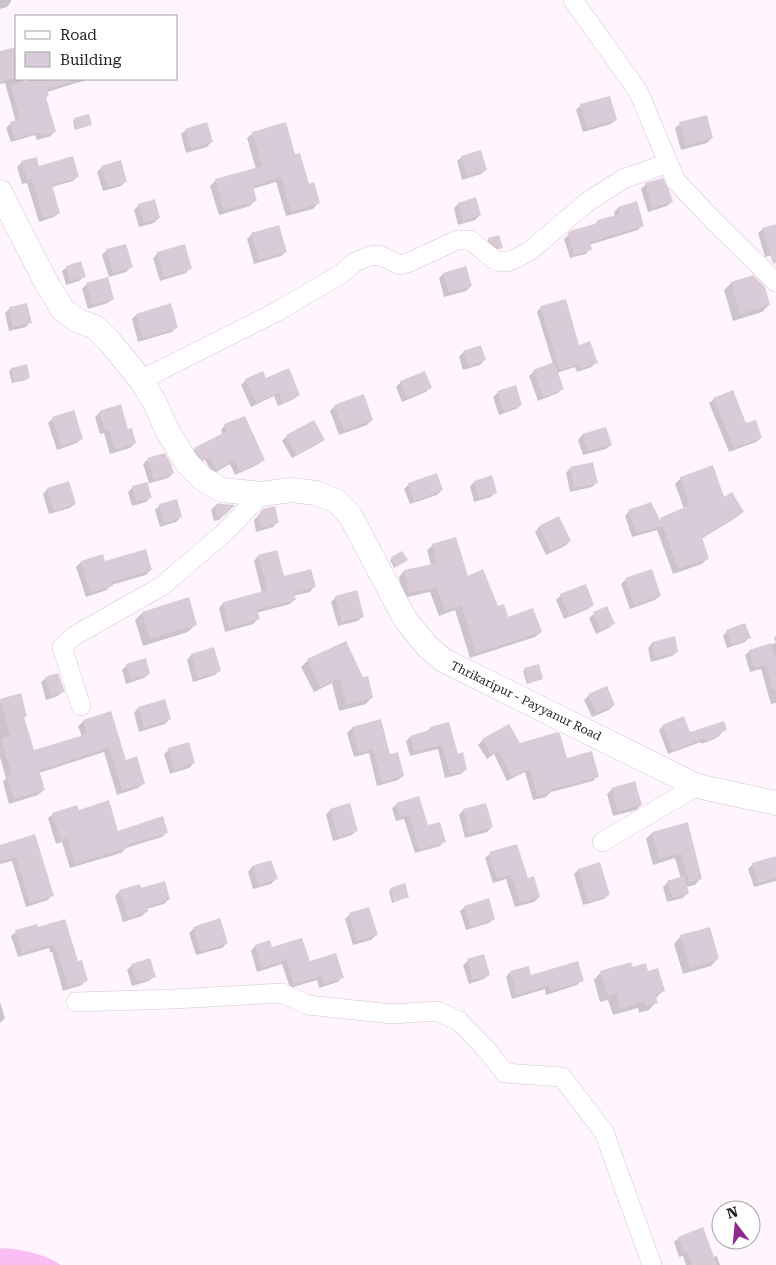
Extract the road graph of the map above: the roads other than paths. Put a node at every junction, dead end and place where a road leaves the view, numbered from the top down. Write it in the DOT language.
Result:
graph roads {
  1 [pos="573,0"];
  2 [pos="668,163"];
  3 [pos="0,192"];
  4 [pos="776,282"];
  5 [pos="141,380"];
  6 [pos="262,494"];
  7 [pos="81,706"];
  8 [pos="697,786"];
  9 [pos="776,803"];
  10 [pos="602,842"];
  11 [pos="76,1002"];
  12 [pos="652,1265"];
  1 -- 2 [label="street"];
  2 -- 4 [label="street"];
  2 -- 5 [label="street"];
  3 -- 5 [label="main road, Thrikaripur - Payyanur Road"];
  5 -- 6 [label="main road, Thrikaripur - Payyanur Road"];
  6 -- 7 [label="street"];
  6 -- 8 [label="main road, Thrikaripur - Payyanur Road"];
  8 -- 9 [label="main road, Thrikaripur - Payyanur Road"];
  8 -- 10 [label="street"];
  11 -- 12 [label="street"];
}
